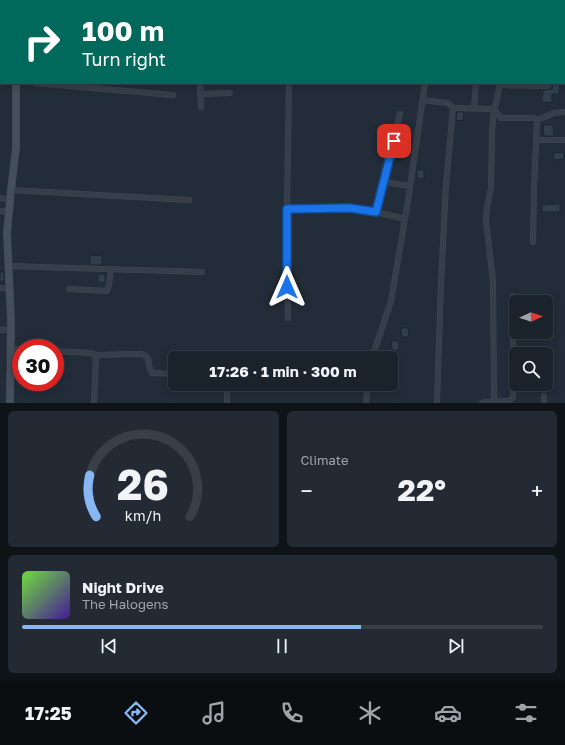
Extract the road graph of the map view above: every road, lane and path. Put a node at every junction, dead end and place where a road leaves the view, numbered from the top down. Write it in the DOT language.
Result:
graph roads {
  1 [pos="16,84"];
  2 [pos="46,84"];
  3 [pos="200,84"];
  4 [pos="289,84"];
  5 [pos="425,84"];
  6 [pos="476,84"];
  7 [pos="500,84"];
  8 [pos="548,86"];
  9 [pos="230,93"];
  10 [pos="200,94"];
  11 [pos="173,95"];
  12 [pos="422,100"];
  13 [pos="201,107"];
  14 [pos="452,108"];
  15 [pos="474,108"];
  16 [pos="494,111"];
  17 [pos="565,112"];
  18 [pos="400,114"];
  19 [pos="537,120"];
  20 [pos="536,140"];
  21 [pos="565,140"];
  22 [pos="384,182"];
  23 [pos="410,186"];
  24 [pos="10,190"];
  25 [pos="0,198"];
  26 [pos="10,200"];
  27 [pos="189,200"];
  28 [pos="287,209"];
  29 [pos="0,211"];
  30 [pos="10,212"];
  31 [pos="376,212"];
  32 [pos="405,219"];
  33 [pos="533,242"];
  34 [pos="8,266"];
  35 [pos="111,269"];
  36 [pos="202,272"];
  37 [pos="0,288"];
  38 [pos="9,289"];
  39 [pos="69,289"];
  40 [pos="288,318"];
  41 [pos="11,329"];
  42 [pos="0,330"];
  43 [pos="513,339"];
  44 [pos="10,350"];
  45 [pos="374,351"];
  46 [pos="64,352"];
  47 [pos="96,356"];
  48 [pos="168,374"];
  49 [pos="227,391"];
  50 [pos="367,391"];
  51 [pos="544,396"];
  52 [pos="494,401"];
  53 [pos="10,403"];
  54 [pos="94,403"];
  55 [pos="226,403"];
  56 [pos="366,403"];
  57 [pos="437,403"];
  58 [pos="482,403"];
  59 [pos="544,403"];
  1 -- 24 [label="street"];
  2 -- 11 [label="street"];
  3 -- 10 [label="street"];
  4 -- 28 [label="street"];
  5 -- 12 [label="street"];
  6 -- 15 [label="street"];
  7 -- 8 [label="street"];
  7 -- 16 [label="street"];
  9 -- 10 [label="street"];
  10 -- 13 [label="street"];
  12 -- 14 [label="street"];
  12 -- 23 [label="street"];
  14 -- 15 [label="street"];
  14 -- 57 [label="street"];
  15 -- 16 [label="street"];
  16 -- 19 [label="street"];
  16 -- 52 [label="street"];
  17 -- 19 [label="street"];
  18 -- 22 [label="street"];
  19 -- 20 [label="street"];
  20 -- 21 [label="street"];
  20 -- 33 [label="street"];
  22 -- 23 [label="street"];
  22 -- 31 [label="street"];
  23 -- 32 [label="street"];
  24 -- 26 [label="street"];
  24 -- 27 [label="street"];
  25 -- 26 [label="street"];
  26 -- 30 [label="street"];
  28 -- 31 [label="street"];
  28 -- 40 [label="street"];
  29 -- 30 [label="street"];
  30 -- 34 [label="street"];
  31 -- 32 [label="street"];
  32 -- 45 [label="street"];
  34 -- 35 [label="street"];
  34 -- 38 [label="street"];
  35 -- 36 [label="street"];
  35 -- 39 [label="street"];
  37 -- 38 [label="street"];
  38 -- 41 [label="street"];
  41 -- 42 [label="street"];
  41 -- 44 [label="street"];
  43 -- 52 [label="street"];
  44 -- 53 [label="street"];
  46 -- 47 [label="street"];
  47 -- 48 [label="street"];
  47 -- 54 [label="street"];
  49 -- 55 [label="street"];
  50 -- 56 [label="street"];
  51 -- 59 [label="street"];
  52 -- 58 [label="street"];
}
